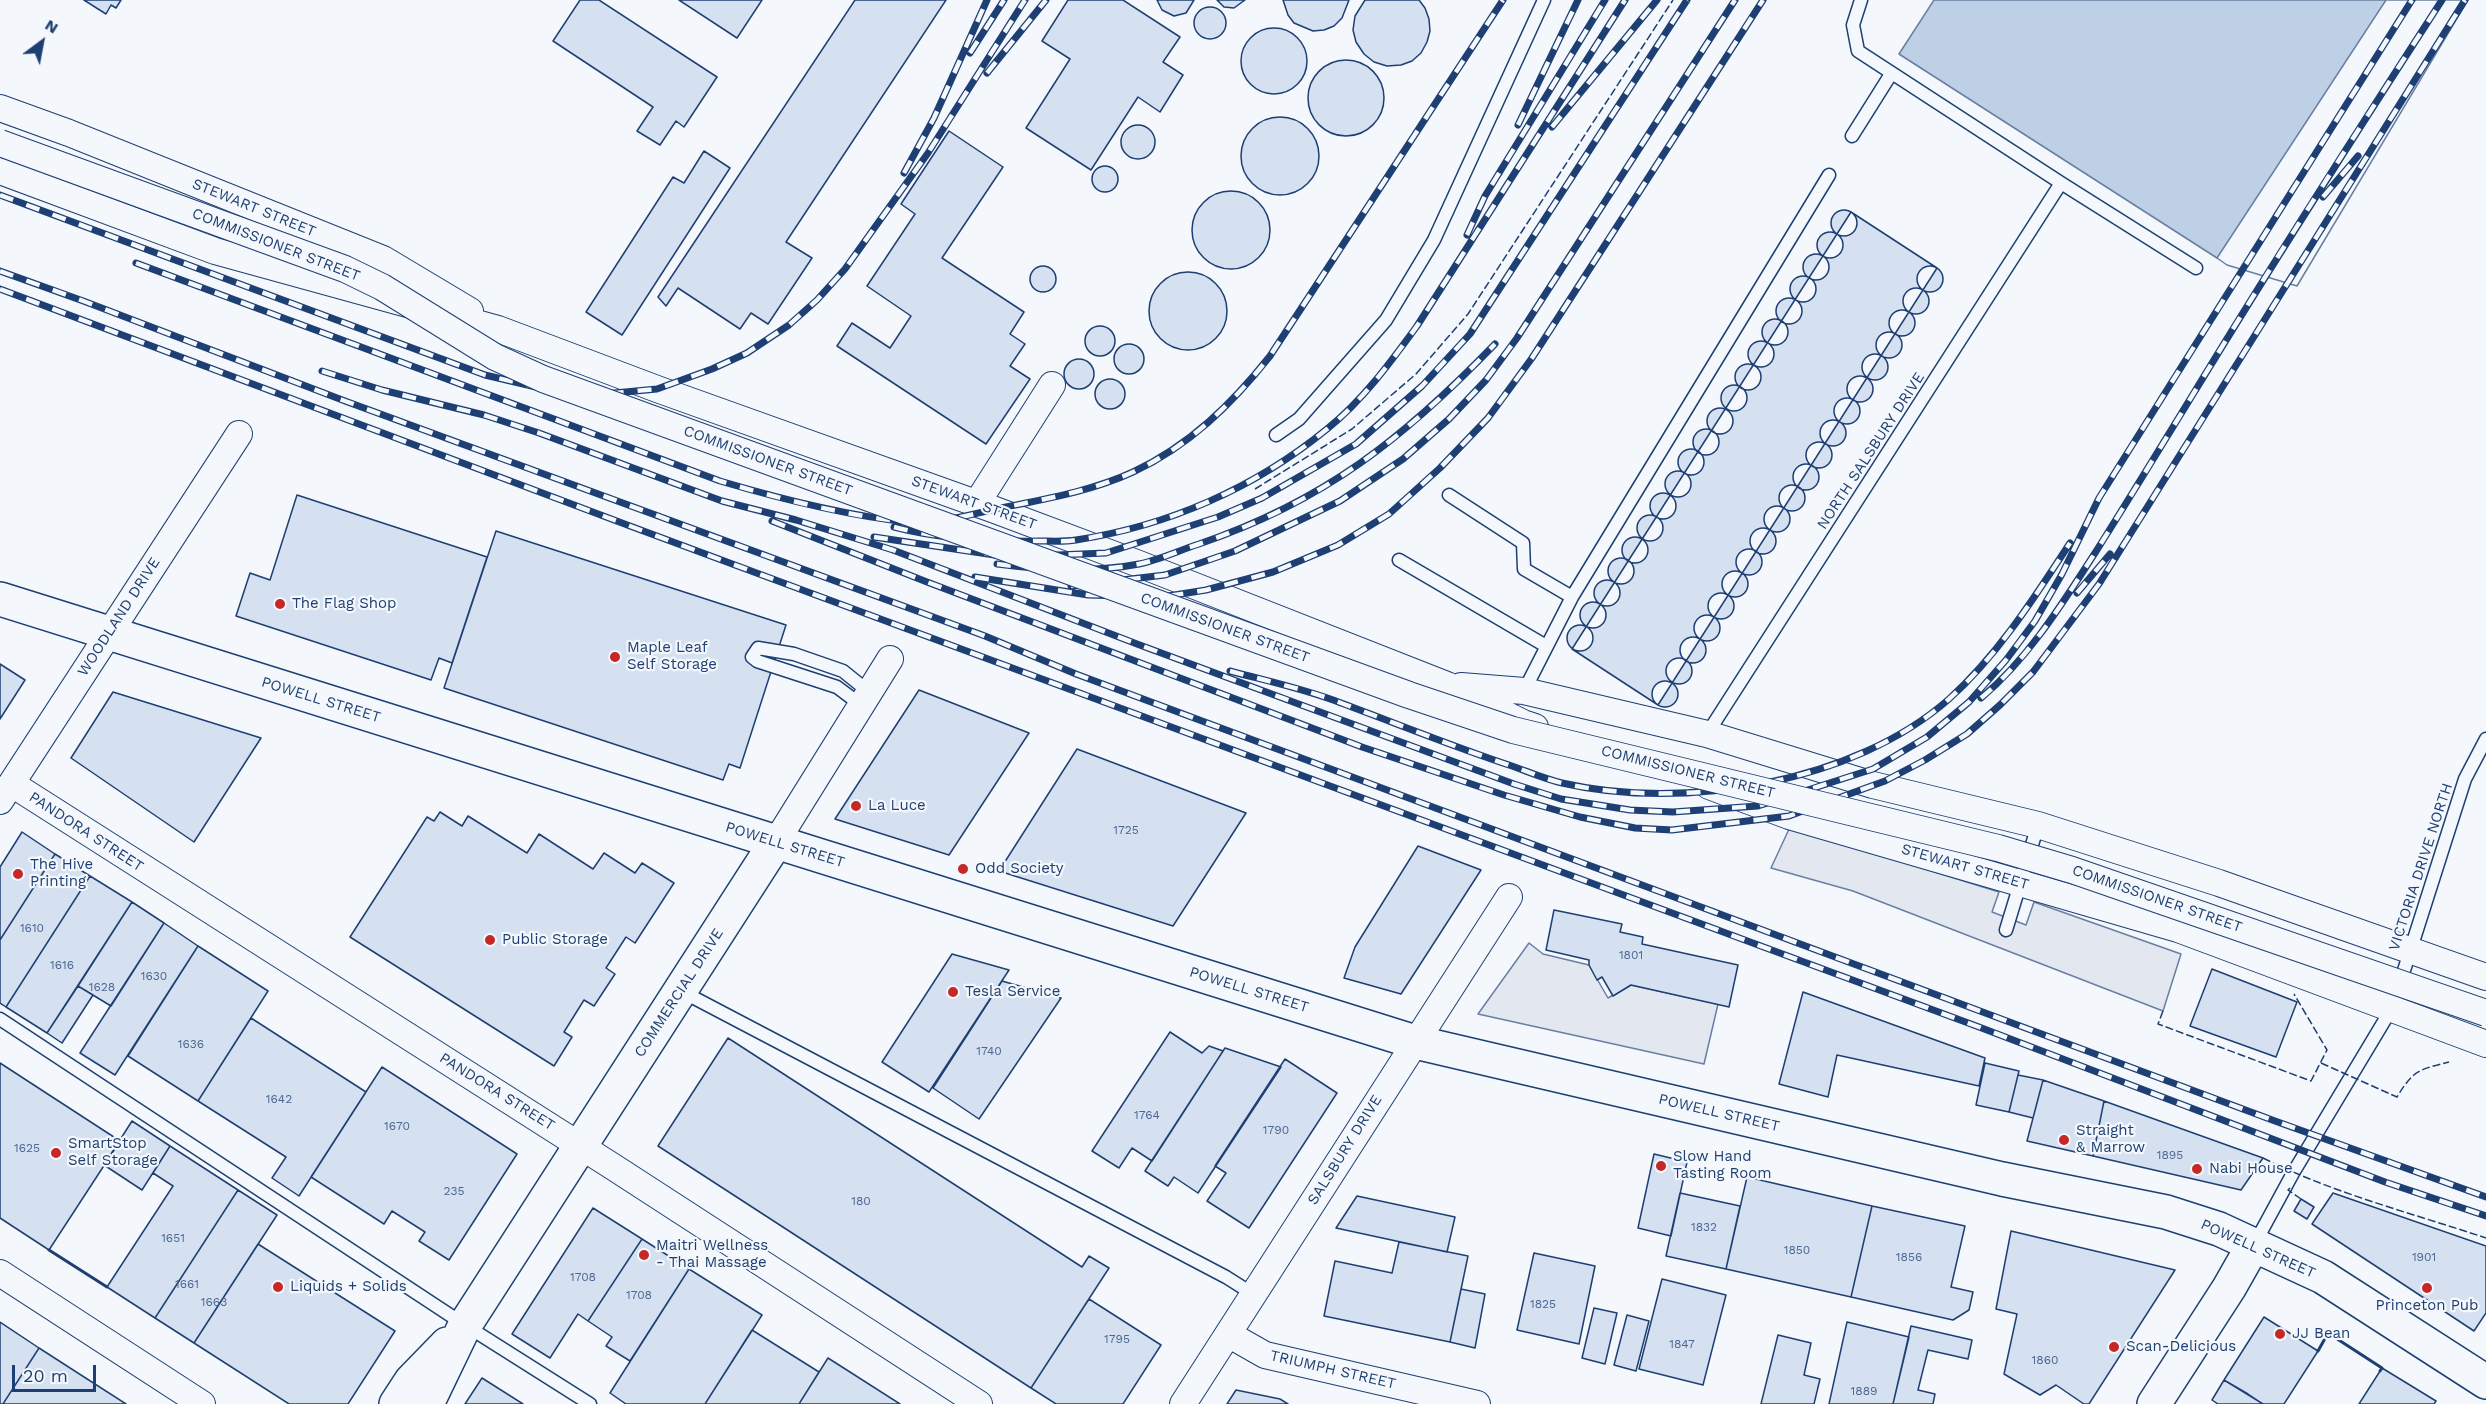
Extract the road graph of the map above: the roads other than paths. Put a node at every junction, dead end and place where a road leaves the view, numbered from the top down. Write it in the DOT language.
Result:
graph roads {
  1 [pos="1544,0"];
  2 [pos="1862,0"];
  3 [pos="1892,74"];
  4 [pos="0,108"];
  5 [pos="1852,136"];
  6 [pos="0,143"];
  7 [pos="0,171"];
  8 [pos="1829,175"];
  9 [pos="2061,183"];
  10 [pos="2196,268"];
  11 [pos="498,329"];
  12 [pos="1052,385"];
  13 [pos="239,434"];
  14 [pos="1276,435"];
  15 [pos="1449,495"];
  16 [pos="977,503"];
  17 [pos="1399,560"];
  18 [pos="1572,597"];
  19 [pos="0,599"];
  20 [pos="109,633"];
  21 [pos="1546,646"];
  22 [pos="890,659"];
  23 [pos="1447,685"];
  24 [pos="1524,691"];
  25 [pos="865,698"];
  26 [pos="1707,734"];
  27 [pos="2486,740"];
  28 [pos="6,792"];
  29 [pos="2038,825"];
  30 [pos="776,842"];
  31 [pos="2021,882"];
  32 [pos="1509,897"];
  33 [pos="2006,930"];
  34 [pos="2409,949"];
  35 [pos="2486,977"];
  36 [pos="680,991"];
  37 [pos="2392,1008"];
  38 [pos="2486,1013"];
  39 [pos="0,1019"];
  40 [pos="1415,1042"];
  41 [pos="2486,1044"];
  42 [pos="580,1146"];
  43 [pos="2254,1244"];
  44 [pos="0,1273"];
  45 [pos="1253,1294"];
  46 [pos="465,1325"];
  47 [pos="1228,1334"];
  48 [pos="2486,1382"];
  49 [pos="202,1404"];
  50 [pos="396,1404"];
  51 [pos="427,1404"];
  52 [pos="590,1404"];
  53 [pos="979,1404"];
  54 [pos="1183,1404"];
  55 [pos="1477,1404"];
  56 [pos="2154,1404"];
  1 -- 14 [label="lane"];
  2 -- 3 [label="lane"];
  3 -- 5 [label="lane"];
  3 -- 9 [label="lane"];
  4 -- 11 [label="street, STEWART STREET"];
  6 -- 38 [label="street, COMMISSIONER STREET, bridge"];
  7 -- 11 [label="street, STEWART STREET"];
  8 -- 18 [label="lane"];
  9 -- 10 [label="lane"];
  9 -- 26 [label="lane, NORTH SALSBURY DRIVE"];
  11 -- 16 [label="street, STEWART STREET"];
  12 -- 16 [label="street"];
  13 -- 20 [label="street, WOODLAND DRIVE"];
  15 -- 18 [label="lane"];
  16 -- 23 [label="street, STEWART STREET"];
  17 -- 21 [label="lane"];
  18 -- 21 [label="lane"];
  19 -- 20 [label="main road, POWELL STREET"];
  20 -- 28 [label="street, WOODLAND DRIVE"];
  20 -- 30 [label="main road, POWELL STREET"];
  21 -- 24 [label="lane"];
  22 -- 25 [label="street, COMMERCIAL DRIVE"];
  23 -- 24 [label="street, STEWART STREET"];
  23 -- 31 [label="street, STEWART STREET"];
  24 -- 26 [label="street, STEWART STREET"];
  25 -- 25 [label="lane"];
  25 -- 30 [label="street, COMMERCIAL DRIVE"];
  26 -- 29 [label="street, STEWART STREET"];
  27 -- 34 [label="lane, VICTORIA DRIVE NORTH"];
  28 -- 42 [label="street, PANDORA STREET"];
  29 -- 31 [label="lane"];
  29 -- 34 [label="street, STEWART STREET"];
  30 -- 36 [label="main road, COMMERCIAL DRIVE"];
  30 -- 40 [label="main road, POWELL STREET"];
  31 -- 33 [label="lane"];
  31 -- 37 [label="street, STEWART STREET"];
  32 -- 40 [label="street, SALSBURY DRIVE"];
  34 -- 35 [label="street, STEWART STREET"];
  34 -- 37 [label="lane, VICTORIA DRIVE NORTH"];
  36 -- 42 [label="main road, COMMERCIAL DRIVE"];
  36 -- 45 [label="lane"];
  37 -- 41 [label="street, STEWART STREET"];
  37 -- 43 [label="lane, VICTORIA DRIVE NORTH"];
  39 -- 46 [label="lane"];
  40 -- 43 [label="main road, POWELL STREET"];
  40 -- 45 [label="street, SALSBURY DRIVE"];
  42 -- 46 [label="main road, COMMERCIAL DRIVE"];
  42 -- 53 [label="street, PANDORA STREET"];
  43 -- 48 [label="main road, POWELL STREET"];
  43 -- 56 [label="main road"];
  44 -- 49 [label="street"];
  45 -- 47 [label="street, SALSBURY DRIVE"];
  46 -- 50 [label="main road, COMMERCIAL DRIVE"];
  46 -- 51 [label="main road, COMMERCIAL DRIVE"];
  46 -- 52 [label="lane"];
  47 -- 54 [label="street, SALSBURY DRIVE"];
  47 -- 55 [label="street, TRIUMPH STREET"];
}
